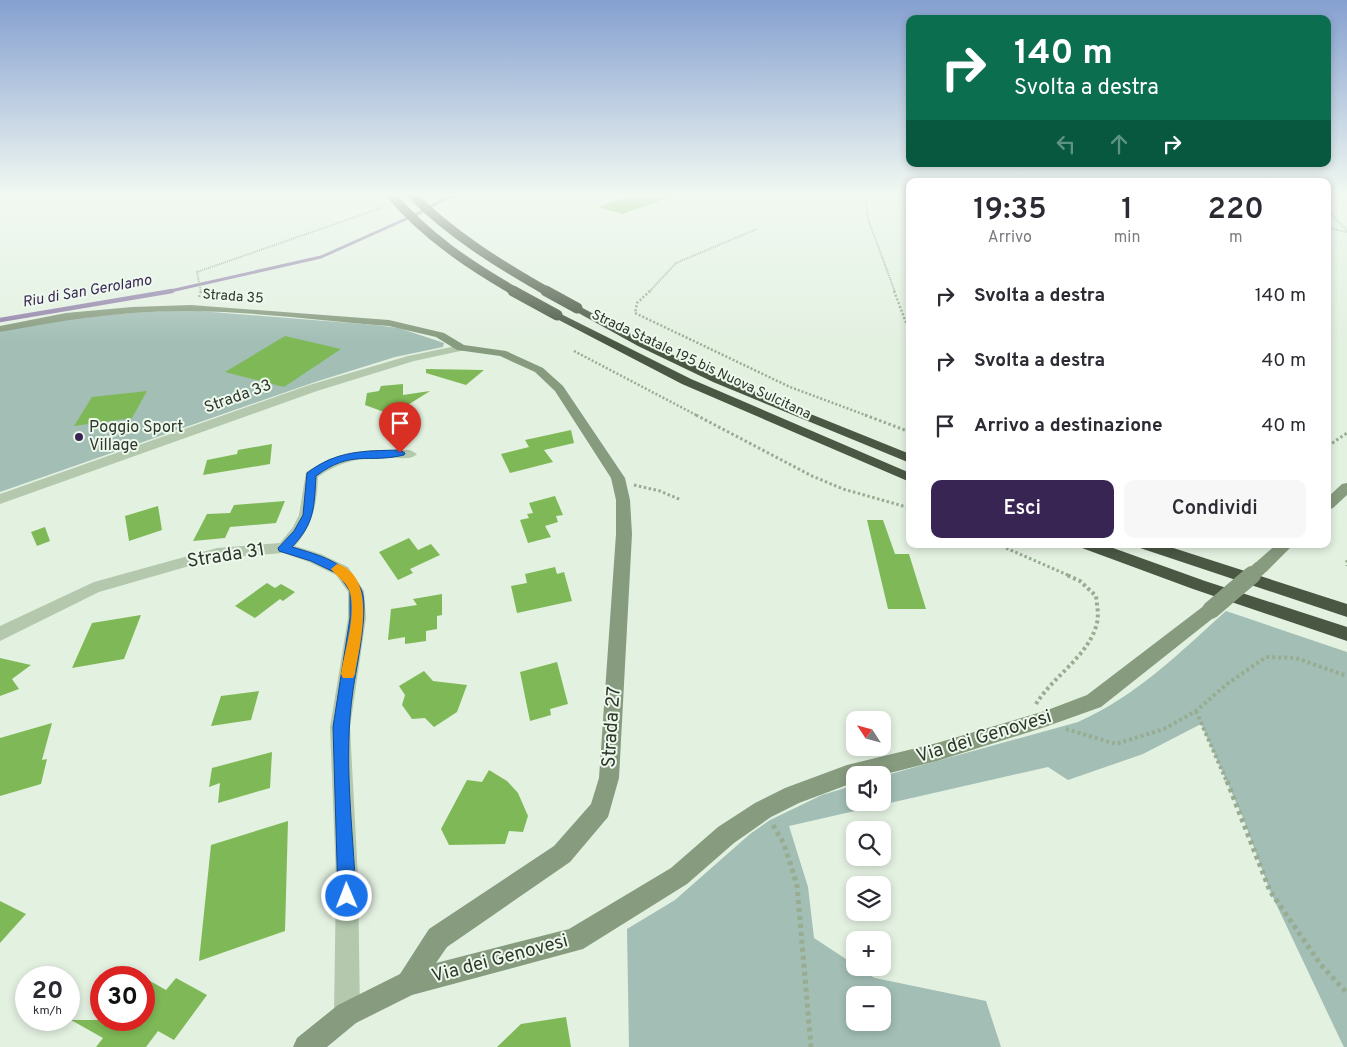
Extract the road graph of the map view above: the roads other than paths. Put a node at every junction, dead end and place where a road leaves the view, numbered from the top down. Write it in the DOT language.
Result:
graph roads {
  1 [pos="445,244"];
  2 [pos="472,244"];
  3 [pos="0,329"];
  4 [pos="461,348"];
  5 [pos="410,454"];
  6 [pos="906,457"];
  7 [pos="906,476"];
  8 [pos="1347,487"];
  9 [pos="0,499"];
  10 [pos="1331,502"];
  11 [pos="284,548"];
  12 [pos="1098,548"];
  13 [pos="1157,548"];
  14 [pos="1282,548"];
  15 [pos="1347,611"];
  16 [pos="0,634"];
  17 [pos="1347,634"];
  18 [pos="409,983"];
  19 [pos="347,1014"];
  20 [pos="306,1047"];
  1 -- 7 [label="highway, Strada Statale 195 bis Nuova Sulcitana, bridge"];
  2 -- 6 [label="highway, Strada Statale 195 bis Nuova Sulcitana, bridge"];
  3 -- 4 [label="street, Strada 35"];
  4 -- 9 [label="street, Strada 33"];
  4 -- 18 [label="street, Strada 27"];
  5 -- 11 [label="street"];
  8 -- 10 [label="street"];
  11 -- 16 [label="street, Strada 31"];
  11 -- 19 [label="street, Strada 31"];
  12 -- 17 [label="highway"];
  13 -- 15 [label="highway"];
  14 -- 18 [label="street, Via dei Genovesi, bridge"];
  18 -- 19 [label="street"];
  19 -- 20 [label="street"];
}
